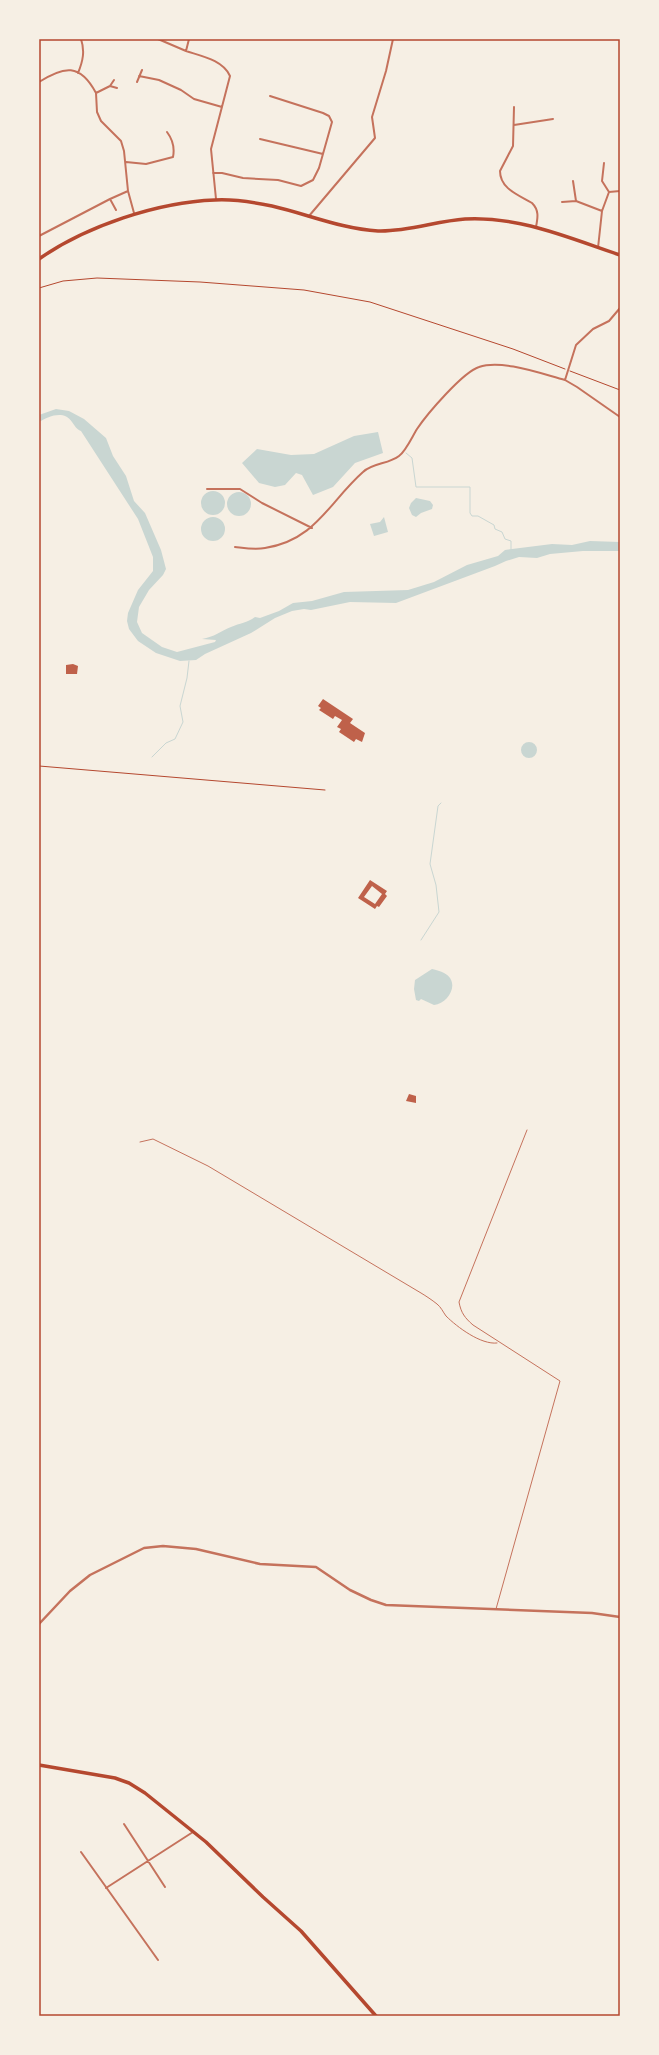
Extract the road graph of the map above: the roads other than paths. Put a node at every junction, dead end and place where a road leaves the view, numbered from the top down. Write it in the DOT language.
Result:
graph roads {
  1 [pos="81,39"];
  2 [pos="158,39"];
  3 [pos="189,39"];
  4 [pos="393,39"];
  5 [pos="186,51"];
  6 [pos="142,70"];
  7 [pos="78,73"];
  8 [pos="139,76"];
  9 [pos="114,80"];
  10 [pos="39,82"];
  11 [pos="137,82"];
  12 [pos="110,86"];
  13 [pos="117,88"];
  14 [pos="96,93"];
  15 [pos="270,96"];
  16 [pos="514,107"];
  17 [pos="222,108"];
  18 [pos="553,119"];
  19 [pos="514,125"];
  20 [pos="167,132"];
  21 [pos="260,139"];
  22 [pos="323,154"];
  23 [pos="126,162"];
  24 [pos="604,163"];
  25 [pos="213,173"];
  26 [pos="573,181"];
  27 [pos="128,191"];
  28 [pos="620,191"];
  29 [pos="609,192"];
  30 [pos="110,199"];
  31 [pos="216,199"];
  32 [pos="576,201"];
  33 [pos="562,202"];
  34 [pos="116,210"];
  35 [pos="602,211"];
  36 [pos="134,213"];
  37 [pos="309,216"];
  38 [pos="536,227"];
  39 [pos="39,236"];
  40 [pos="598,248"];
  41 [pos="620,255"];
  42 [pos="39,259"];
  43 [pos="620,308"];
  44 [pos="565,380"];
  45 [pos="620,417"];
  46 [pos="207,490"];
  47 [pos="312,528"];
  48 [pos="234,547"];
  49 [pos="527,1130"];
  50 [pos="140,1142"];
  51 [pos="498,1342"];
  52 [pos="496,1610"];
  53 [pos="620,1617"];
  54 [pos="39,1624"];
  55 [pos="39,1766"];
  56 [pos="124,1824"];
  57 [pos="194,1831"];
  58 [pos="80,1852"];
  59 [pos="148,1861"];
  60 [pos="165,1887"];
  61 [pos="106,1888"];
  62 [pos="158,1960"];
  63 [pos="376,2016"];
  1 -- 7 [label="street"];
  2 -- 5 [label="street"];
  3 -- 5 [label="street"];
  4 -- 37 [label="street"];
  5 -- 17 [label="street"];
  6 -- 8 [label="street"];
  7 -- 10 [label="street"];
  7 -- 14 [label="street"];
  8 -- 11 [label="street"];
  8 -- 17 [label="street"];
  9 -- 12 [label="street"];
  12 -- 13 [label="street"];
  12 -- 14 [label="street"];
  14 -- 23 [label="street"];
  15 -- 22 [label="street"];
  16 -- 19 [label="street"];
  17 -- 25 [label="street"];
  18 -- 19 [label="street"];
  19 -- 38 [label="street"];
  20 -- 23 [label="street"];
  21 -- 22 [label="street"];
  22 -- 25 [label="street"];
  23 -- 27 [label="street"];
  24 -- 29 [label="street"];
  25 -- 31 [label="street"];
  26 -- 32 [label="street"];
  27 -- 30 [label="street"];
  27 -- 36 [label="street"];
  28 -- 29 [label="street"];
  29 -- 35 [label="street"];
  30 -- 34 [label="street"];
  30 -- 39 [label="street"];
  31 -- 36 [label="main road"];
  31 -- 37 [label="main road"];
  32 -- 33 [label="street"];
  32 -- 35 [label="street"];
  35 -- 40 [label="street"];
  36 -- 42 [label="main road"];
  37 -- 38 [label="main road"];
  38 -- 40 [label="main road"];
  40 -- 41 [label="main road"];
  43 -- 44 [label="street"];
  44 -- 45 [label="street"];
  44 -- 47 [label="street"];
  46 -- 47 [label="street"];
  47 -- 48 [label="street"];
  49 -- 51 [label="lane"];
  50 -- 51 [label="lane"];
  51 -- 52 [label="lane"];
  52 -- 53 [label="street"];
  52 -- 54 [label="street"];
  55 -- 57 [label="main road"];
  56 -- 59 [label="street"];
  57 -- 59 [label="street"];
  57 -- 63 [label="main road"];
  58 -- 61 [label="street"];
  59 -- 60 [label="street"];
  59 -- 61 [label="street"];
  61 -- 62 [label="street"];
}
